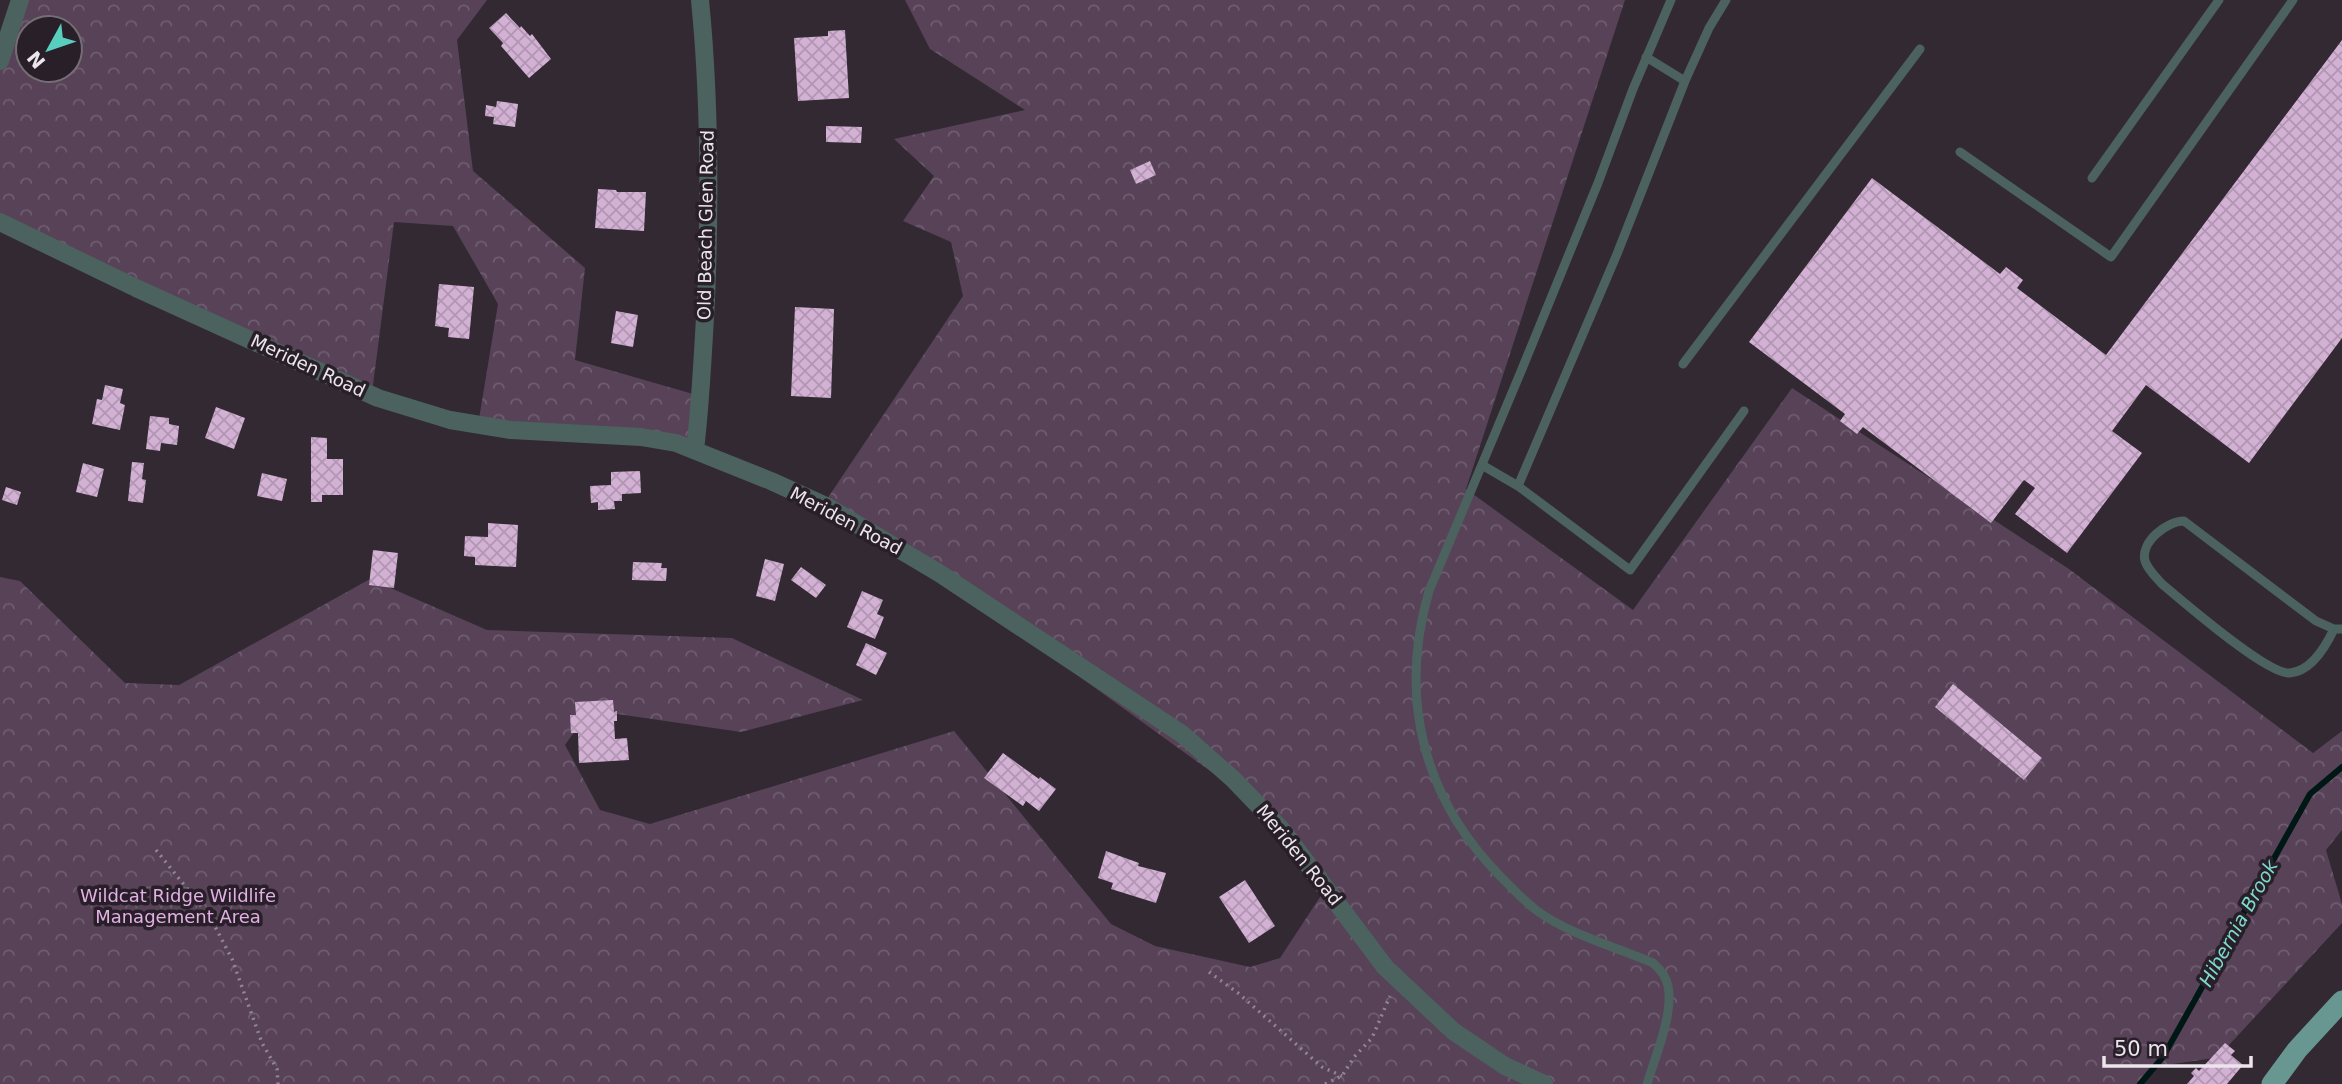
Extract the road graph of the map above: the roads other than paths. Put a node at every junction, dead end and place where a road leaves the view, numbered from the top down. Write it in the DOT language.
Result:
graph roads {
  1 [pos="20,0"];
  2 [pos="1671,0"];
  3 [pos="1726,0"];
  4 [pos="2219,0"];
  5 [pos="2293,0"];
  6 [pos="701,1"];
  7 [pos="1920,49"];
  8 [pos="1646,57"];
  9 [pos="0,61"];
  10 [pos="1685,81"];
  11 [pos="1960,152"];
  12 [pos="2092,178"];
  13 [pos="0,222"];
  14 [pos="1683,364"];
  15 [pos="1744,411"];
  16 [pos="695,450"];
  17 [pos="1482,464"];
  18 [pos="1518,486"];
  19 [pos="2338,629"];
  20 [pos="2342,1001"];
  21 [pos="1544,1084"];
  22 [pos="1647,1084"];
  23 [pos="2272,1084"];
  1 -- 9 [label="street"];
  2 -- 8 [label="lane"];
  3 -- 10 [label="lane"];
  4 -- 12 [label="lane"];
  5 -- 11 [label="lane"];
  6 -- 16 [label="street, Old Beach Glen Road"];
  7 -- 14 [label="lane"];
  8 -- 10 [label="lane"];
  8 -- 17 [label="lane"];
  10 -- 18 [label="lane"];
  13 -- 16 [label="street, Meriden Road"];
  15 -- 18 [label="lane"];
  16 -- 21 [label="street, Meriden Road"];
  17 -- 18 [label="lane"];
  17 -- 22 [label="lane"];
  19 -- 19 [label="lane"];
  20 -- 23 [label="main road"];
}
